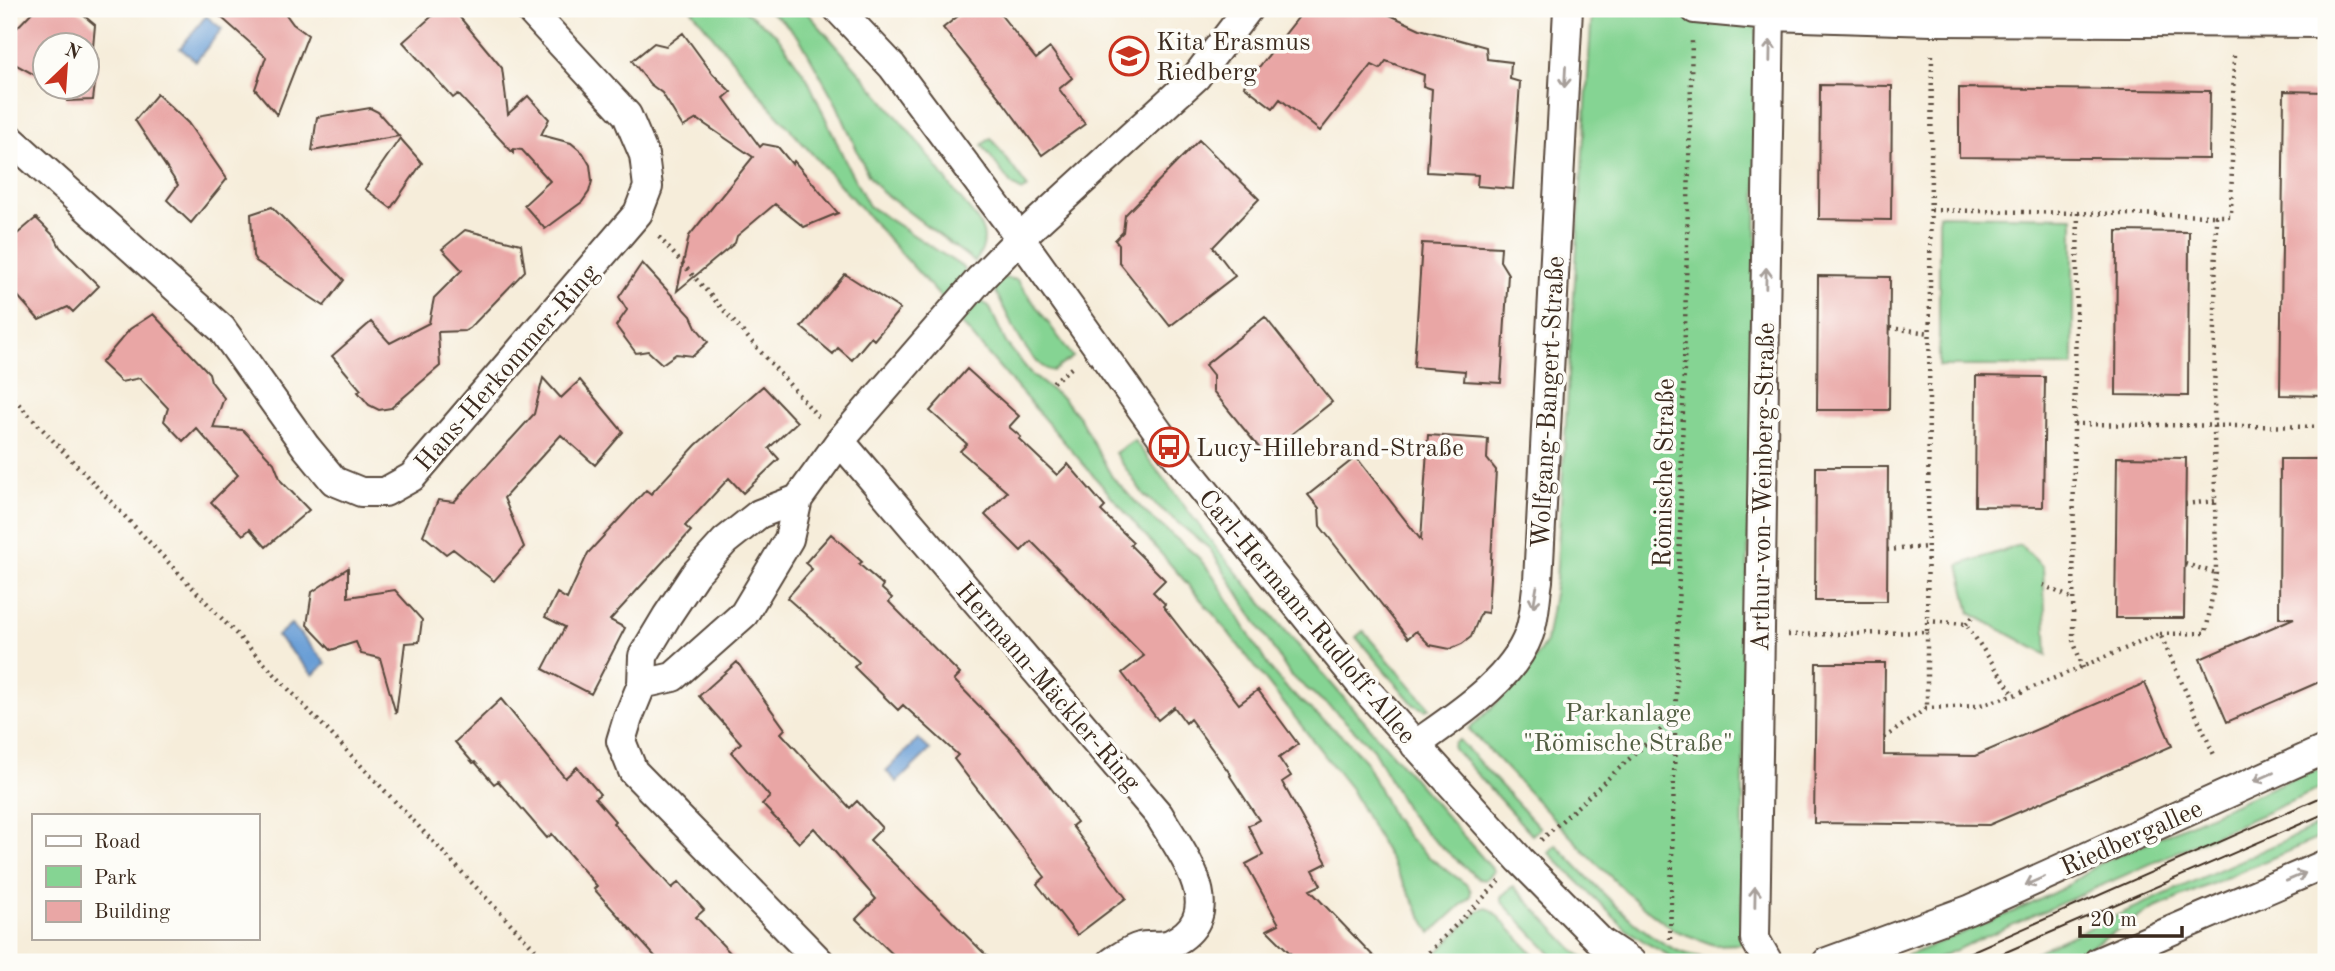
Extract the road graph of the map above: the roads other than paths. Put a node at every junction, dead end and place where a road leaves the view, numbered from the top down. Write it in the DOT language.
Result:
graph roads {
  1 [pos="529,9"];
  2 [pos="838,9"];
  3 [pos="1248,9"];
  4 [pos="1568,9"];
  5 [pos="1770,13"];
  6 [pos="1694,23"];
  7 [pos="2326,23"];
  8 [pos="9,138"];
  9 [pos="1020,238"];
  10 [pos="840,441"];
  11 [pos="798,499"];
  12 [pos="642,684"];
  13 [pos="1415,745"];
  14 [pos="2326,748"];
  15 [pos="2326,864"];
  16 [pos="1935,923"];
  17 [pos="1167,954"];
  18 [pos="820,962"];
  19 [pos="1112,962"];
  20 [pos="1631,962"];
  21 [pos="1768,962"];
  22 [pos="1827,962"];
  23 [pos="1879,962"];
  24 [pos="2098,962"];
  1 -- 8 [label="street, Hans-Herkommer-Ring"];
  2 -- 9 [label="street, Carl-Hermann-Rudloff-Allee"];
  3 -- 9 [label="street"];
  4 -- 13 [label="street, Wolfgang-Bangert-Straße, one-way"];
  5 -- 6 [label="street"];
  5 -- 7 [label="street"];
  21 -- 5 [label="street, Arthur-von-Weinberg-Straße, one-way"];
  9 -- 10 [label="street"];
  9 -- 13 [label="street, Carl-Hermann-Rudloff-Allee"];
  10 -- 11 [label="street"];
  10 -- 17 [label="street, Hermann-Mäckler-Ring"];
  11 -- 12 [label="street"];
  11 -- 12 [label="street"];
  12 -- 18 [label="street"];
  13 -- 20 [label="street, Carl-Hermann-Rudloff-Allee"];
  14 -- 16 [label="street, Riedbergallee, one-way"];
  24 -- 15 [label="street, one-way"];
  16 -- 22 [label="street, Riedbergallee"];
  16 -- 23 [label="street, Riedbergallee"];
  17 -- 19 [label="street, Hermann-Mäckler-Ring"];
}
